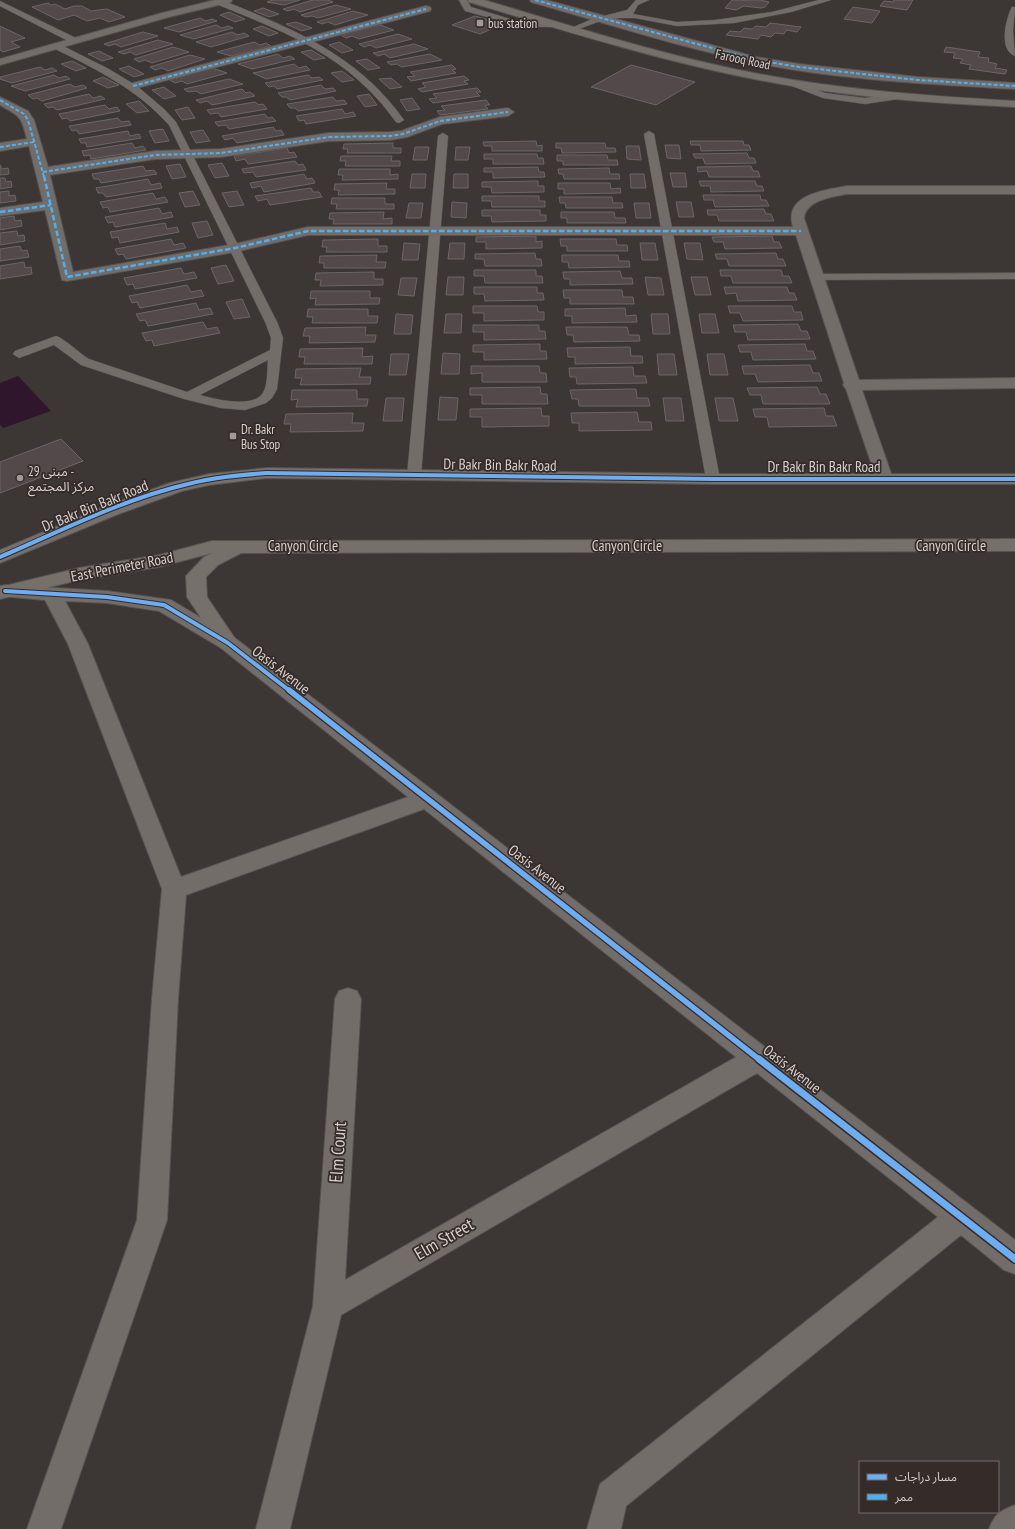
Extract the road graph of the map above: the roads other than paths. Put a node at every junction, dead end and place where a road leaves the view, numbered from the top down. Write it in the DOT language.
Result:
graph roads {
  1 [pos="463,0"];
  2 [pos="473,0"];
  3 [pos="536,0"];
  4 [pos="646,0"];
  5 [pos="827,0"];
  6 [pos="223,1"];
  7 [pos="0,3"];
  8 [pos="426,9"];
  9 [pos="1015,9"];
  10 [pos="620,16"];
  11 [pos="602,19"];
  12 [pos="558,25"];
  13 [pos="573,29"];
  14 [pos="306,40"];
  15 [pos="75,41"];
  16 [pos="56,46"];
  17 [pos="1015,53"];
  18 [pos="0,62"];
  19 [pos="133,86"];
  20 [pos="1015,86"];
  21 [pos="0,100"];
  22 [pos="1015,104"];
  23 [pos="508,112"];
  24 [pos="399,120"];
  25 [pos="649,134"];
  26 [pos="443,136"];
  27 [pos="34,142"];
  28 [pos="0,147"];
  29 [pos="188,154"];
  30 [pos="43,172"];
  31 [pos="1015,190"];
  32 [pos="51,205"];
  33 [pos="0,212"];
  34 [pos="434,230"];
  35 [pos="667,230"];
  36 [pos="801,231"];
  37 [pos="234,248"];
  38 [pos="1015,276"];
  39 [pos="817,277"];
  40 [pos="276,351"];
  41 [pos="19,354"];
  42 [pos="1015,384"];
  43 [pos="851,385"];
  44 [pos="188,396"];
  45 [pos="414,476"];
  46 [pos="713,479"];
  47 [pos="884,479"];
  48 [pos="1015,479"];
  49 [pos="239,546"];
  50 [pos="1015,546"];
  51 [pos="0,557"];
  52 [pos="169,559"];
  53 [pos="2,592"];
  54 [pos="52,594"];
  55 [pos="197,597"];
  56 [pos="228,643"];
  57 [pos="427,799"];
  58 [pos="174,889"];
  59 [pos="348,999"];
  60 [pos="758,1058"];
  61 [pos="961,1217"];
  62 [pos="1015,1259"];
  63 [pos="328,1306"];
  64 [pos="1015,1522"];
  65 [pos="44,1529"];
  66 [pos="273,1529"];
  67 [pos="604,1529"];
  68 [pos="1006,1529"];
  1 -- 12 [label="lane"];
  2 -- 12 [label="street, Farooq Road"];
  3 -- 11 [label="street"];
  4 -- 10 [label="lane"];
  5 -- 10 [label="lane"];
  6 -- 14 [label="lane"];
  6 -- 15 [label="street"];
  7 -- 15 [label="lane"];
  8 -- 14 [label="street"];
  9 -- 17 [label="lane"];
  10 -- 11 [label="lane"];
  11 -- 13 [label="lane"];
  11 -- 20 [label="street"];
  12 -- 13 [label="street, Farooq Road"];
  13 -- 22 [label="street, Farooq Road"];
  14 -- 19 [label="street"];
  14 -- 24 [label="lane"];
  15 -- 16 [label="street"];
  16 -- 18 [label="street"];
  16 -- 19 [label="lane"];
  19 -- 29 [label="lane"];
  21 -- 27 [label="street"];
  23 -- 29 [label="street"];
  25 -- 35 [label="lane"];
  26 -- 34 [label="lane"];
  27 -- 28 [label="street"];
  27 -- 30 [label="street"];
  29 -- 30 [label="street"];
  29 -- 37 [label="lane"];
  30 -- 32 [label="street"];
  31 -- 36 [label="street"];
  32 -- 33 [label="street"];
  32 -- 37 [label="street"];
  34 -- 35 [label="street"];
  34 -- 37 [label="street"];
  34 -- 45 [label="lane"];
  35 -- 36 [label="street"];
  35 -- 46 [label="lane"];
  36 -- 39 [label="street"];
  37 -- 40 [label="lane"];
  38 -- 39 [label="lane"];
  39 -- 43 [label="street"];
  40 -- 44 [label="lane"];
  40 -- 44 [label="lane"];
  41 -- 44 [label="lane"];
  42 -- 43 [label="street"];
  43 -- 47 [label="street"];
  45 -- 46 [label="street, Dr Bakr Bin Bakr Road"];
  45 -- 51 [label="street, Dr Bakr Bin Bakr Road"];
  46 -- 47 [label="street, Dr Bakr Bin Bakr Road"];
  47 -- 48 [label="street, Dr Bakr Bin Bakr Road"];
  49 -- 50 [label="street, Canyon Circle"];
  49 -- 52 [label="street, East Perimeter Road"];
  49 -- 55 [label="street"];
  52 -- 53 [label="street, East Perimeter Road"];
  52 -- 55 [label="street, Oasis Avenue"];
  53 -- 54 [label="street, Oasis Avenue"];
  54 -- 56 [label="street, Oasis Avenue"];
  54 -- 58 [label="street"];
  55 -- 56 [label="street, Oasis Avenue"];
  56 -- 57 [label="street, Oasis Avenue"];
  57 -- 58 [label="street"];
  57 -- 60 [label="street, Oasis Avenue"];
  58 -- 65 [label="street"];
  59 -- 63 [label="street, Elm Court"];
  60 -- 61 [label="street, Oasis Avenue"];
  60 -- 63 [label="street, Elm Street"];
  61 -- 62 [label="street, Oasis Avenue"];
  61 -- 67 [label="street"];
  63 -- 66 [label="street"];
  64 -- 68 [label="street"];
}
